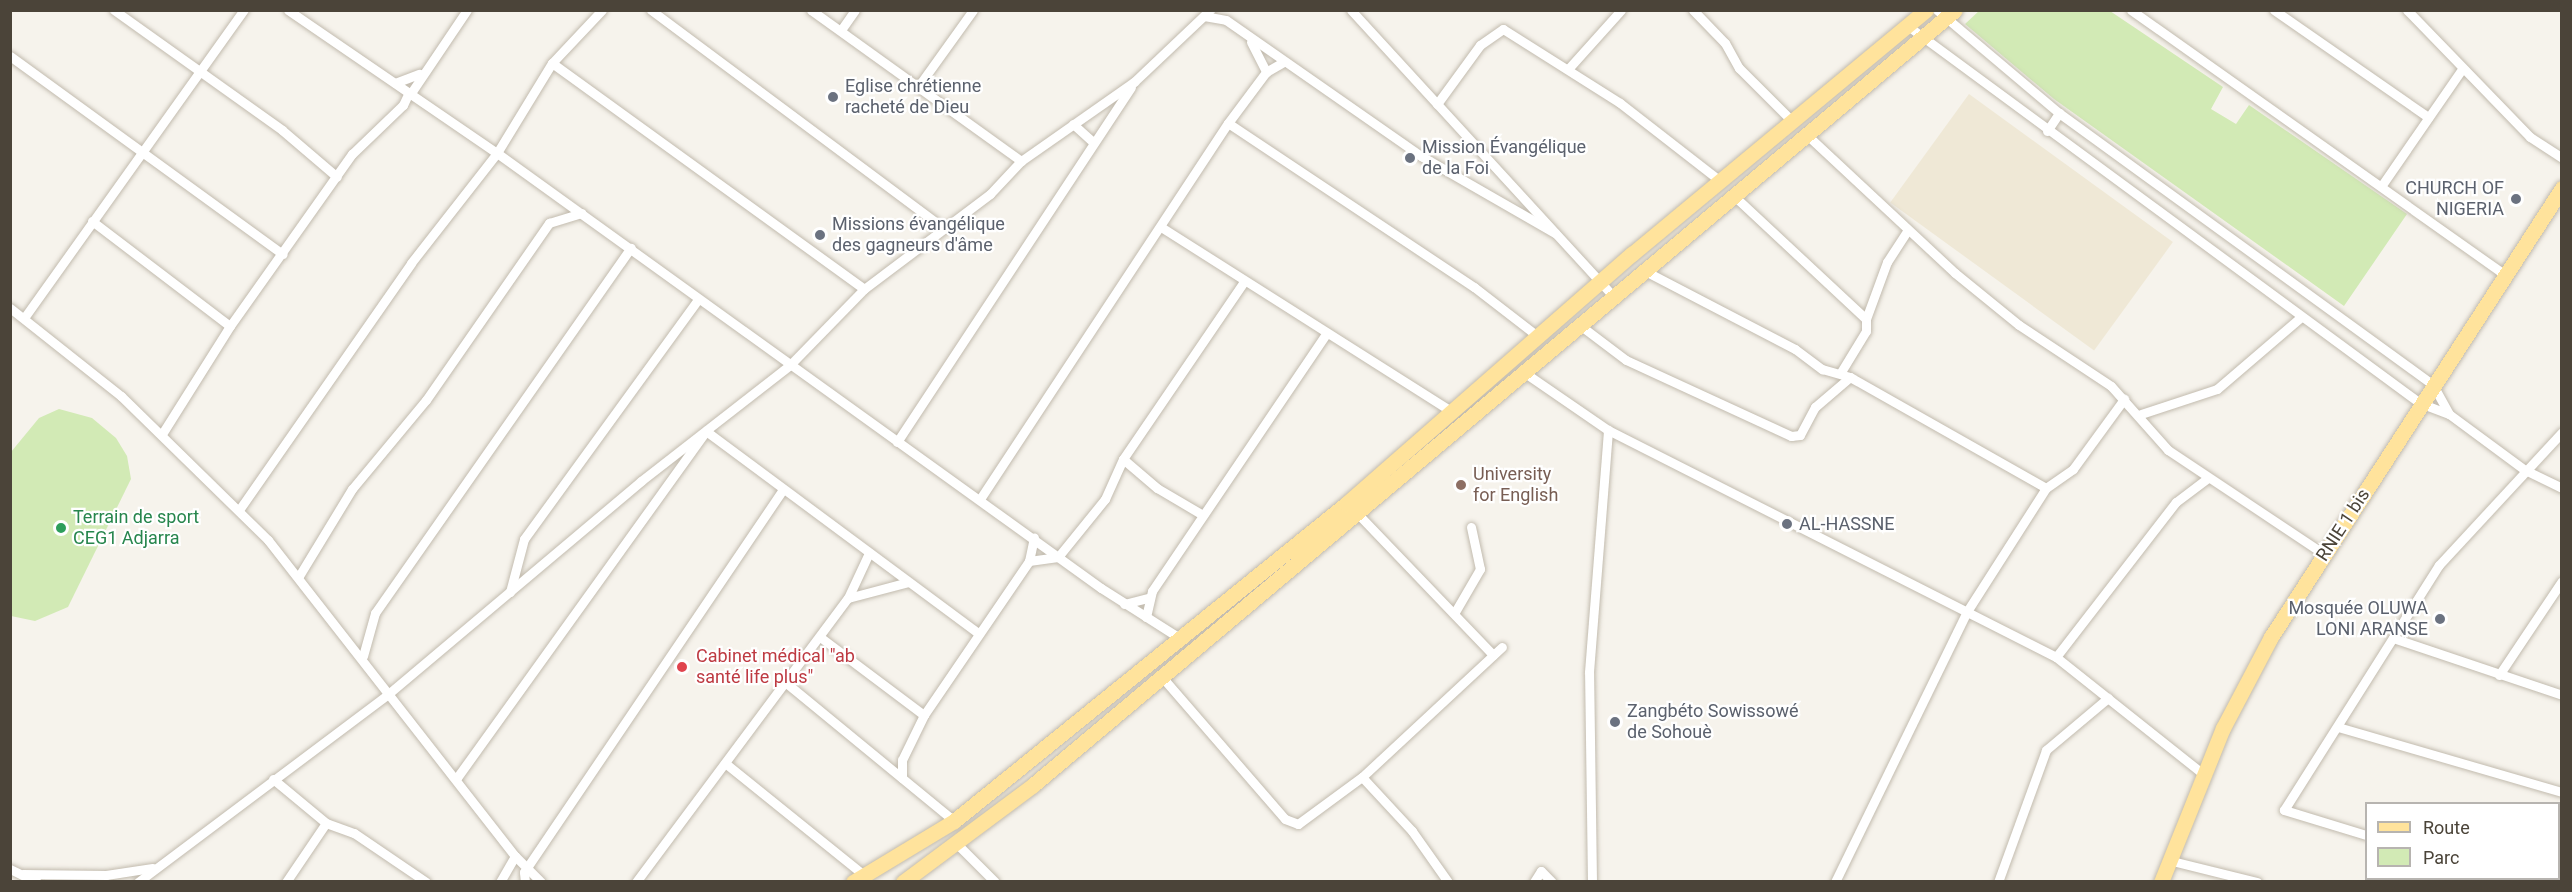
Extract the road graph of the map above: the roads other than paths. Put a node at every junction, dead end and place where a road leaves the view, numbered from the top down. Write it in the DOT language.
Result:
graph roads {
  1 [pos="114,10"];
  2 [pos="244,10"];
  3 [pos="288,10"];
  4 [pos="467,10"];
  5 [pos="602,10"];
  6 [pos="651,10"];
  7 [pos="811,10"];
  8 [pos="855,10"];
  9 [pos="973,10"];
  10 [pos="1621,10"];
  11 [pos="1693,10"];
  12 [pos="1926,10"];
  13 [pos="2131,10"];
  14 [pos="2274,10"];
  15 [pos="2408,10"];
  16 [pos="1207,13"];
  17 [pos="1357,13"];
  18 [pos="1946,13"];
  19 [pos="1226,15"];
  20 [pos="1908,26"];
  21 [pos="840,30"];
  22 [pos="1920,38"];
  23 [pos="1250,39"];
  24 [pos="10,56"];
  25 [pos="1283,62"];
  26 [pos="552,63"];
  27 [pos="1569,68"];
  28 [pos="2462,69"];
  29 [pos="201,72"];
  30 [pos="1266,72"];
  31 [pos="420,74"];
  32 [pos="1134,82"];
  33 [pos="395,83"];
  34 [pos="920,84"];
  35 [pos="410,93"];
  36 [pos="425,103"];
  37 [pos="1437,104"];
  38 [pos="402,105"];
  39 [pos="2059,113"];
  40 [pos="2428,117"];
  41 [pos="1792,121"];
  42 [pos="1228,123"];
  43 [pos="1073,124"];
  44 [pos="2047,131"];
  45 [pos="1807,135"];
  46 [pos="1093,142"];
  47 [pos="497,153"];
  48 [pos="142,154"];
  49 [pos="2562,158"];
  50 [pos="1021,161"];
  51 [pos="337,177"];
  52 [pos="1719,180"];
  53 [pos="2382,185"];
  54 [pos="2562,188"];
  55 [pos="1733,195"];
  56 [pos="580,213"];
  57 [pos="92,221"];
  58 [pos="1161,227"];
  59 [pos="943,228"];
  60 [pos="1908,230"];
  61 [pos="1555,233"];
  62 [pos="631,248"];
  63 [pos="283,255"];
  64 [pos="1645,271"];
  65 [pos="2503,273"];
  66 [pos="1600,282"];
  67 [pos="1243,283"];
  68 [pos="864,290"];
  69 [pos="1614,297"];
  70 [pos="697,301"];
  71 [pos="11,310"];
  72 [pos="2301,317"];
  73 [pos="24,318"];
  74 [pos="1866,320"];
  75 [pos="231,326"];
  76 [pos="1581,326"];
  77 [pos="1327,333"];
  78 [pos="1540,338"];
  79 [pos="790,365"];
  80 [pos="1525,373"];
  81 [pos="1845,375"];
  82 [pos="2433,385"];
  83 [pos="2124,399"];
  84 [pos="2420,403"];
  85 [pos="1452,412"];
  86 [pos="2141,414"];
  87 [pos="2449,414"];
  88 [pos="1608,430"];
  89 [pos="706,431"];
  90 [pos="2562,432"];
  91 [pos="162,434"];
  92 [pos="897,442"];
  93 [pos="1123,459"];
  94 [pos="2525,470"];
  95 [pos="2208,478"];
  96 [pos="2046,488"];
  97 [pos="2562,488"];
  98 [pos="782,491"];
  99 [pos="980,499"];
  100 [pos="239,510"];
  101 [pos="1356,512"];
  102 [pos="1201,514"];
  103 [pos="1471,527"];
  104 [pos="1034,538"];
  105 [pos="868,553"];
  106 [pos="2324,554"];
  107 [pos="1058,557"];
  108 [pos="1029,561"];
  109 [pos="887,567"];
  110 [pos="299,576"];
  111 [pos="2562,581"];
  112 [pos="908,582"];
  113 [pos="882,586"];
  114 [pos="510,592"];
  115 [pos="848,598"];
  116 [pos="1148,598"];
  117 [pos="1124,604"];
  118 [pos="1455,612"];
  119 [pos="1966,613"];
  120 [pos="1146,617"];
  121 [pos="979,634"];
  122 [pos="819,637"];
  123 [pos="1178,637"];
  124 [pos="2393,638"];
  125 [pos="1502,647"];
  126 [pos="1493,655"];
  127 [pos="363,656"];
  128 [pos="2056,657"];
  129 [pos="2499,675"];
  130 [pos="1162,677"];
  131 [pos="785,682"];
  132 [pos="387,695"];
  133 [pos="2562,695"];
  134 [pos="2108,698"];
  135 [pos="924,715"];
  136 [pos="2338,727"];
  137 [pos="725,763"];
  138 [pos="2203,774"];
  139 [pos="1362,777"];
  140 [pos="902,778"];
  141 [pos="273,779"];
  142 [pos="456,779"];
  143 [pos="2562,792"];
  144 [pos="954,820"];
  145 [pos="326,823"];
  146 [pos="2365,834"];
  147 [pos="958,845"];
  148 [pos="515,856"];
  149 [pos="2168,860"];
  150 [pos="152,868"];
  151 [pos="527,868"];
  152 [pos="10,869"];
  153 [pos="23,874"];
  154 [pos="859,879"];
  155 [pos="37,882"];
  156 [pos="138,882"];
  157 [pos="286,882"];
  158 [pos="426,882"];
  159 [pos="500,882"];
  160 [pos="525,882"];
  161 [pos="541,882"];
  162 [pos="636,882"];
  163 [pos="903,882"];
  164 [pos="995,882"];
  165 [pos="1448,882"];
  166 [pos="1534,882"];
  167 [pos="1552,882"];
  168 [pos="1592,882"];
  169 [pos="1835,882"];
  170 [pos="1998,882"];
  171 [pos="2161,882"];
  172 [pos="2257,882"];
  1 -- 29 [label="street"];
  2 -- 29 [label="street"];
  3 -- 33 [label="street"];
  4 -- 31 [label="street"];
  5 -- 26 [label="street"];
  6 -- 59 [label="street"];
  7 -- 21 [label="street"];
  8 -- 21 [label="street"];
  9 -- 34 [label="street"];
  10 -- 27 [label="street"];
  11 -- 41 [label="street"];
  12 -- 20 [label="main road"];
  13 -- 53 [label="street"];
  14 -- 40 [label="street"];
  15 -- 28 [label="street"];
  16 -- 19 [label="street"];
  16 -- 32 [label="street"];
  17 -- 37 [label="street"];
  18 -- 22 [label="main road"];
  18 -- 39 [label="street"];
  19 -- 23 [label="street"];
  20 -- 22 [label="street"];
  20 -- 41 [label="main road"];
  21 -- 34 [label="street"];
  22 -- 44 [label="street"];
  22 -- 45 [label="main road"];
  23 -- 25 [label="street"];
  23 -- 30 [label="street"];
  24 -- 48 [label="street"];
  25 -- 30 [label="street"];
  25 -- 61 [label="street"];
  26 -- 47 [label="street"];
  26 -- 68 [label="street"];
  27 -- 37 [label="street"];
  27 -- 52 [label="street"];
  28 -- 40 [label="street"];
  28 -- 49 [label="street"];
  29 -- 48 [label="street"];
  29 -- 51 [label="street"];
  30 -- 42 [label="street"];
  31 -- 33 [label="street"];
  31 -- 35 [label="street"];
  32 -- 43 [label="street"];
  32 -- 46 [label="street"];
  33 -- 35 [label="street"];
  34 -- 50 [label="street"];
  35 -- 36 [label="street"];
  35 -- 38 [label="street"];
  36 -- 38 [label="street"];
  36 -- 47 [label="street"];
  37 -- 61 [label="street"];
  38 -- 51 [label="street"];
  39 -- 44 [label="street"];
  39 -- 82 [label="street"];
  40 -- 53 [label="street"];
  41 -- 52 [label="main road"];
  42 -- 58 [label="street"];
  42 -- 78 [label="street"];
  43 -- 46 [label="street"];
  43 -- 50 [label="street"];
  44 -- 72 [label="street"];
  45 -- 55 [label="main road"];
  45 -- 60 [label="street"];
  46 -- 92 [label="street"];
  47 -- 56 [label="street"];
  47 -- 100 [label="street"];
  48 -- 57 [label="street"];
  48 -- 63 [label="street"];
  50 -- 59 [label="street"];
  51 -- 63 [label="street"];
  52 -- 66 [label="main road"];
  53 -- 65 [label="street"];
  54 -- 65 [label="main road, RNIE 1 bis"];
  55 -- 64 [label="main road"];
  55 -- 74 [label="street"];
  56 -- 62 [label="street"];
  56 -- 110 [label="street"];
  57 -- 73 [label="street"];
  57 -- 75 [label="street"];
  58 -- 67 [label="street"];
  58 -- 99 [label="street"];
  59 -- 68 [label="street"];
  60 -- 74 [label="street"];
  60 -- 83 [label="street"];
  61 -- 66 [label="street"];
  62 -- 70 [label="street"];
  62 -- 127 [label="street"];
  63 -- 75 [label="street"];
  64 -- 69 [label="main road"];
  64 -- 81 [label="street"];
  65 -- 82 [label="main road, RNIE 1 bis"];
  66 -- 69 [label="street"];
  66 -- 78 [label="main road"];
  67 -- 77 [label="street"];
  67 -- 93 [label="street"];
  68 -- 79 [label="street"];
  69 -- 76 [label="main road"];
  70 -- 79 [label="street"];
  70 -- 114 [label="street"];
  71 -- 73 [label="street"];
  72 -- 84 [label="street"];
  72 -- 86 [label="street"];
  73 -- 91 [label="street"];
  74 -- 81 [label="street"];
  75 -- 91 [label="street"];
  76 -- 80 [label="main road"];
  76 -- 81 [label="street"];
  77 -- 85 [label="street"];
  77 -- 102 [label="street"];
  78 -- 85 [label="main road"];
  79 -- 89 [label="street"];
  79 -- 92 [label="street"];
  80 -- 88 [label="street"];
  80 -- 101 [label="main road"];
  81 -- 96 [label="street"];
  82 -- 84 [label="main road, RNIE 1 bis"];
  82 -- 87 [label="street"];
  83 -- 86 [label="street"];
  83 -- 96 [label="street"];
  84 -- 87 [label="street"];
  84 -- 106 [label="main road, RNIE 1 bis"];
  85 -- 123 [label="main road"];
  86 -- 95 [label="street"];
  87 -- 94 [label="street"];
  88 -- 119 [label="street"];
  88 -- 168 [label="street"];
  89 -- 98 [label="street"];
  89 -- 114 [label="street"];
  89 -- 142 [label="street"];
  90 -- 94 [label="street"];
  91 -- 100 [label="street"];
  92 -- 99 [label="street"];
  93 -- 102 [label="street"];
  93 -- 107 [label="street"];
  94 -- 97 [label="street"];
  94 -- 124 [label="street"];
  95 -- 106 [label="street"];
  95 -- 128 [label="street"];
  96 -- 119 [label="street"];
  98 -- 105 [label="street"];
  98 -- 151 [label="street"];
  99 -- 104 [label="street"];
  100 -- 110 [label="street"];
  101 -- 118 [label="street"];
  101 -- 130 [label="main road"];
  102 -- 116 [label="street"];
  103 -- 118 [label="street"];
  104 -- 107 [label="street"];
  104 -- 108 [label="street"];
  105 -- 109 [label="street"];
  105 -- 115 [label="street"];
  106 -- 138 [label="main road, RNIE 1 bis"];
  107 -- 108 [label="street"];
  107 -- 117 [label="street"];
  108 -- 121 [label="street"];
  109 -- 112 [label="street"];
  109 -- 113 [label="street"];
  110 -- 127 [label="street"];
  111 -- 129 [label="street"];
  112 -- 113 [label="street"];
  112 -- 121 [label="street"];
  113 -- 115 [label="street"];
  114 -- 132 [label="street"];
  115 -- 122 [label="street"];
  116 -- 117 [label="street"];
  116 -- 120 [label="street"];
  117 -- 120 [label="street"];
  118 -- 126 [label="street"];
  119 -- 128 [label="street"];
  119 -- 169 [label="street"];
  120 -- 123 [label="street"];
  121 -- 135 [label="street"];
  122 -- 131 [label="street"];
  122 -- 135 [label="street"];
  123 -- 144 [label="main road"];
  124 -- 129 [label="street"];
  124 -- 136 [label="street"];
  125 -- 126 [label="street"];
  126 -- 139 [label="street"];
  127 -- 132 [label="street"];
  128 -- 134 [label="street"];
  129 -- 133 [label="street"];
  130 -- 139 [label="street"];
  130 -- 147 [label="main road"];
  131 -- 137 [label="street"];
  131 -- 140 [label="street"];
  132 -- 141 [label="street"];
  132 -- 142 [label="street"];
  134 -- 138 [label="street"];
  134 -- 170 [label="street"];
  135 -- 140 [label="street"];
  136 -- 143 [label="street"];
  136 -- 146 [label="street"];
  137 -- 154 [label="street"];
  137 -- 162 [label="street"];
  138 -- 149 [label="main road, RNIE 1 bis"];
  139 -- 165 [label="street"];
  140 -- 144 [label="street"];
  141 -- 145 [label="street"];
  141 -- 150 [label="street"];
  142 -- 148 [label="street"];
  144 -- 154 [label="main road"];
  145 -- 157 [label="street"];
  145 -- 158 [label="street"];
  147 -- 163 [label="main road"];
  147 -- 164 [label="street"];
  148 -- 151 [label="street"];
  148 -- 159 [label="street"];
  149 -- 171 [label="main road, RNIE 1 bis"];
  149 -- 172 [label="street"];
  150 -- 153 [label="street"];
  150 -- 156 [label="street"];
  151 -- 160 [label="street"];
  151 -- 161 [label="street"];
  152 -- 153 [label="street"];
  153 -- 155 [label="street"];
  166 -- 167 [label="street"];
}
